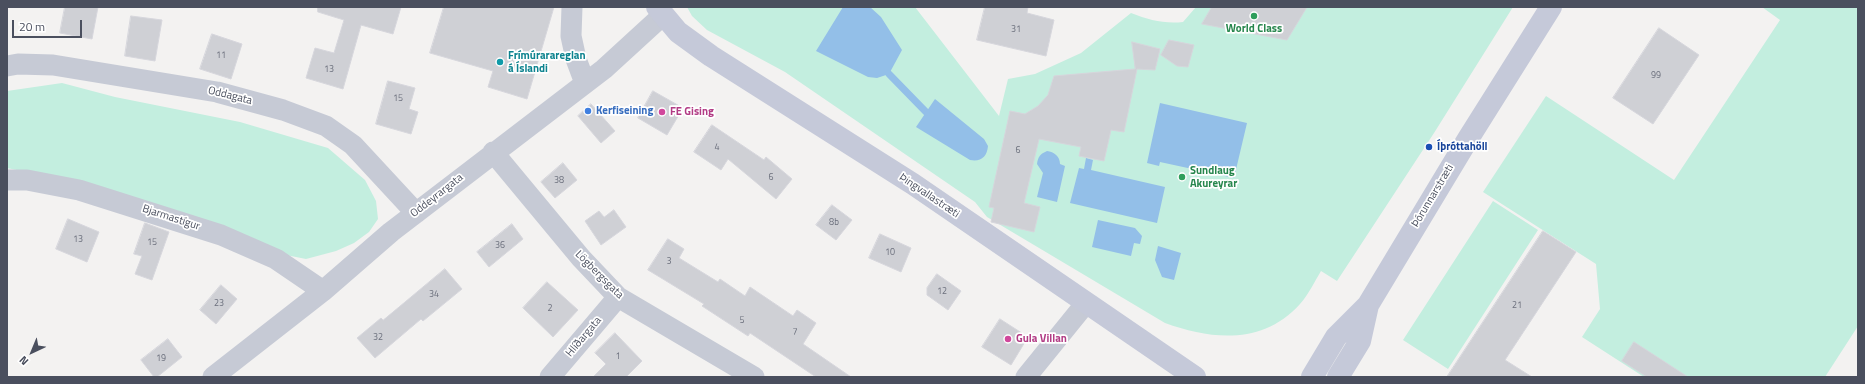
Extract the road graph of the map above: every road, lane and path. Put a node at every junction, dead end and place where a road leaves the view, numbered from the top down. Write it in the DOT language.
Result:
graph roads {
  1 [pos="572,7"];
  2 [pos="1551,7"];
  3 [pos="660,11"];
  4 [pos="7,66"];
  5 [pos="585,83"];
  6 [pos="493,152"];
  7 [pos="7,180"];
  8 [pos="416,213"];
  9 [pos="322,292"];
  10 [pos="618,297"];
  11 [pos="1086,303"];
  12 [pos="1368,305"];
  13 [pos="213,377"];
  14 [pos="550,377"];
  15 [pos="754,377"];
  16 [pos="1026,377"];
  17 [pos="1195,377"];
  18 [pos="1312,377"];
  19 [pos="1338,377"];
  1 -- 5 [label="street"];
  2 -- 12 [label="main road, Þórunnarstræti"];
  3 -- 5 [label="street, Oddeyrargata"];
  3 -- 11 [label="main road, Þingvallastræti"];
  4 -- 8 [label="street, Oddagata"];
  5 -- 6 [label="street, Oddeyrargata"];
  6 -- 8 [label="street, Oddeyrargata"];
  6 -- 10 [label="street, Lögbergsgata"];
  7 -- 9 [label="street, Bjarmastígur"];
  8 -- 9 [label="street, Oddeyrargata"];
  9 -- 13 [label="street, Oddeyrargata"];
  10 -- 14 [label="street, Hlíðargata"];
  10 -- 15 [label="street, Lögbergsgata"];
  11 -- 16 [label="street"];
  11 -- 17 [label="main road, Þingvallastræti"];
  12 -- 18 [label="main road, Þórunnarstræti"];
  12 -- 19 [label="main road, Þórunnarstræti"];
}
